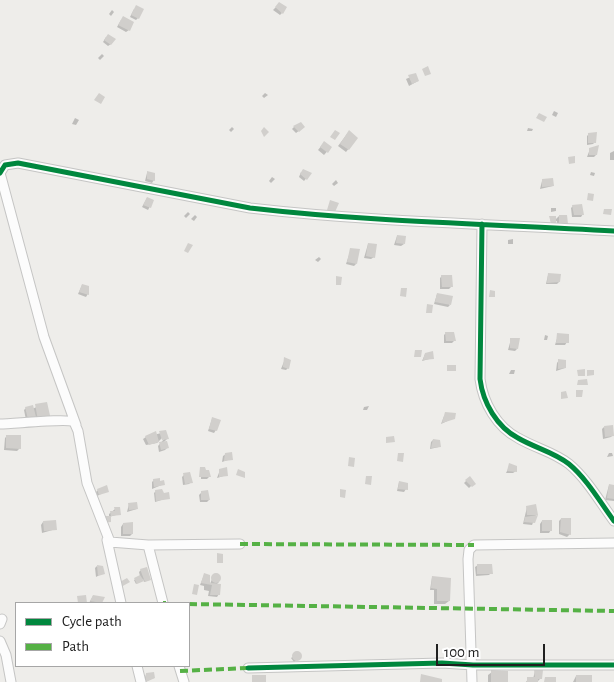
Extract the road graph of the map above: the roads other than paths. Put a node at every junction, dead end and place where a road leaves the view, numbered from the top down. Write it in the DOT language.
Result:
graph roads {
  1 [pos="0,173"];
  2 [pos="482,224"];
  3 [pos="614,231"];
  4 [pos="0,424"];
  5 [pos="76,425"];
  6 [pos="614,521"];
  7 [pos="107,540"];
  8 [pos="614,543"];
  9 [pos="240,544"];
  10 [pos="148,545"];
  11 [pos="121,602"];
  12 [pos="163,602"];
  13 [pos="0,641"];
  14 [pos="473,665"];
  15 [pos="614,665"];
  16 [pos="137,667"];
  17 [pos="179,667"];
  18 [pos="248,668"];
  19 [pos="11,682"];
  20 [pos="141,682"];
  21 [pos="184,682"];
  22 [pos="472,682"];
  1 -- 2 [label="street"];
  1 -- 5 [label="street"];
  2 -- 3 [label="street"];
  2 -- 6 [label="street"];
  4 -- 5 [label="street"];
  5 -- 7 [label="street"];
  7 -- 10 [label="street"];
  7 -- 11 [label="street"];
  8 -- 14 [label="street"];
  9 -- 10 [label="street"];
  10 -- 12 [label="street"];
  13 -- 19 [label="street"];
  14 -- 15 [label="street"];
  14 -- 18 [label="street"];
  14 -- 22 [label="street"];
  16 -- 20 [label="street"];
  17 -- 21 [label="street"];
}
